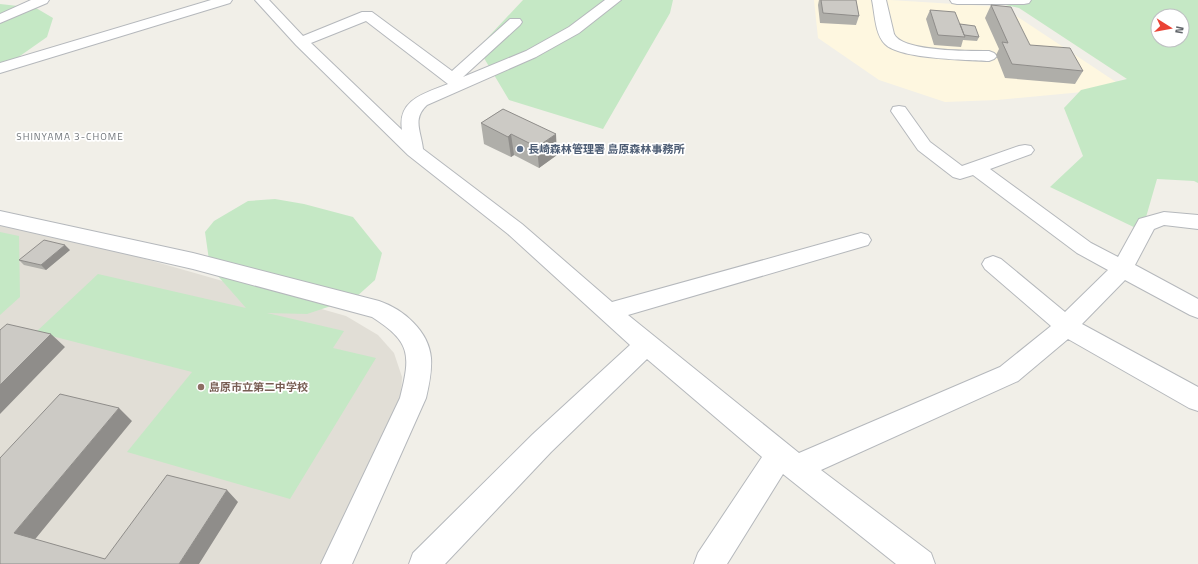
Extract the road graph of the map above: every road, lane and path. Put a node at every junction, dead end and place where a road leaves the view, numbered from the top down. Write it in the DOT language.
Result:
graph roads {
  1 [pos="42,0"];
  2 [pos="224,0"];
  3 [pos="262,0"];
  4 [pos="614,0"];
  5 [pos="878,0"];
  6 [pos="956,0"];
  7 [pos="1024,0"];
  8 [pos="0,19"];
  9 [pos="515,22"];
  10 [pos="301,42"];
  11 [pos="989,56"];
  12 [pos="0,68"];
  13 [pos="456,82"];
  14 [pos="899,111"];
  15 [pos="1025,150"];
  16 [pos="414,151"];
  17 [pos="975,167"];
  18 [pos="0,218"];
  19 [pos="1198,222"];
  20 [pos="861,240"];
  21 [pos="993,264"];
  22 [pos="1122,269"];
  23 [pos="1198,309"];
  24 [pos="608,312"];
  25 [pos="1066,326"];
  26 [pos="646,345"];
  27 [pos="1198,400"];
  28 [pos="788,461"];
  29 [pos="336,564"];
  30 [pos="424,564"];
  31 [pos="709,564"];
  32 [pos="920,564"];
  1 -- 8 [label="street"];
  2 -- 12 [label="street"];
  3 -- 10 [label="street"];
  4 -- 13 [label="street"];
  5 -- 11 [label="street"];
  6 -- 7 [label="street"];
  9 -- 13 [label="street"];
  10 -- 13 [label="street"];
  10 -- 16 [label="street"];
  13 -- 16 [label="street"];
  14 -- 17 [label="street"];
  15 -- 17 [label="street"];
  16 -- 24 [label="street"];
  17 -- 22 [label="street"];
  18 -- 29 [label="street"];
  19 -- 22 [label="street"];
  20 -- 24 [label="street"];
  21 -- 25 [label="street"];
  22 -- 23 [label="street"];
  22 -- 25 [label="street"];
  24 -- 26 [label="street"];
  25 -- 27 [label="street"];
  25 -- 28 [label="street"];
  26 -- 28 [label="street"];
  26 -- 30 [label="street"];
  28 -- 31 [label="street"];
  28 -- 32 [label="street"];
}
